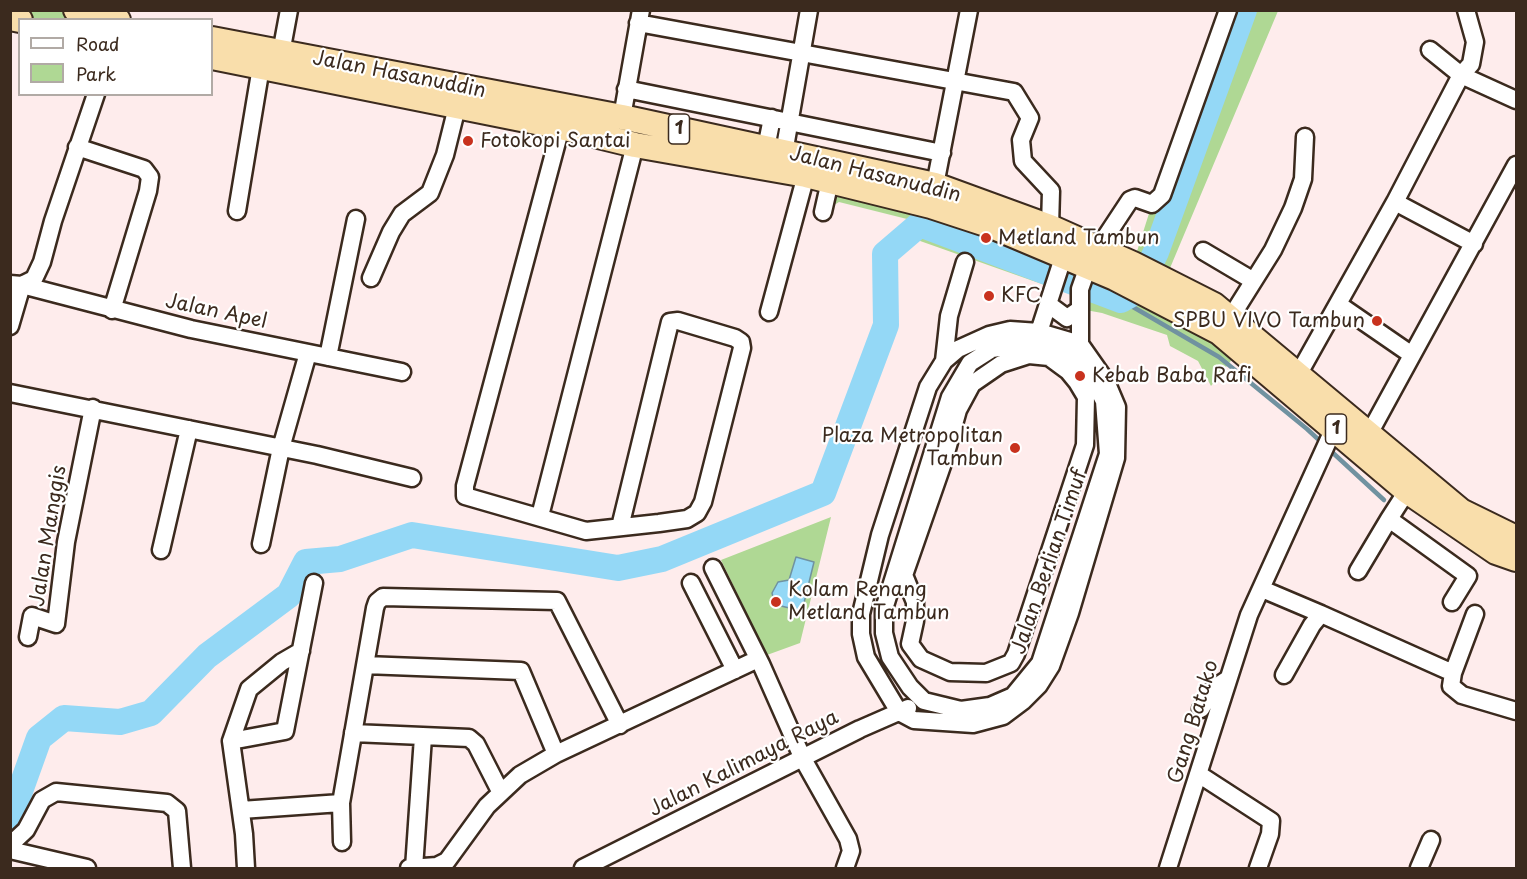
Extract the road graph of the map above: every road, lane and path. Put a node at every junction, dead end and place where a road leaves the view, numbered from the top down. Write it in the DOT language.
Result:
graph roads {
  1 [pos="76,10"];
  2 [pos="289,10"];
  3 [pos="809,10"];
  4 [pos="969,10"];
  5 [pos="1228,10"];
  6 [pos="1466,10"];
  7 [pos="640,16"];
  8 [pos="110,18"];
  9 [pos="213,39"];
  10 [pos="1430,50"];
  11 [pos="281,53"];
  12 [pos="802,53"];
  13 [pos="213,57"];
  14 [pos="261,66"];
  15 [pos="1461,75"];
  16 [pos="953,81"];
  17 [pos="95,96"];
  18 [pos="1516,100"];
  19 [pos="624,101"];
  20 [pos="457,107"];
  21 [pos="772,118"];
  22 [pos="790,122"];
  23 [pos="561,127"];
  24 [pos="1305,137"];
  25 [pos="77,147"];
  26 [pos="633,151"];
  27 [pos="775,151"];
  28 [pos="942,153"];
  29 [pos="1516,165"];
  30 [pos="806,175"];
  31 [pos="830,181"];
  32 [pos="935,185"];
  33 [pos="1395,202"];
  34 [pos="237,211"];
  35 [pos="823,212"];
  36 [pos="356,219"];
  37 [pos="1050,227"];
  38 [pos="1474,244"];
  39 [pos="1203,251"];
  40 [pos="1064,260"];
  41 [pos="965,262"];
  42 [pos="1091,263"];
  43 [pos="371,278"];
  44 [pos="1252,280"];
  45 [pos="16,284"];
  46 [pos="1160,289"];
  47 [pos="1048,304"];
  48 [pos="1338,304"];
  49 [pos="1080,309"];
  50 [pos="112,310"];
  51 [pos="769,312"];
  52 [pos="1231,317"];
  53 [pos="10,326"];
  54 [pos="1034,338"];
  55 [pos="1076,350"];
  56 [pos="308,353"];
  57 [pos="1412,355"];
  58 [pos="328,357"];
  59 [pos="944,361"];
  60 [pos="402,372"];
  61 [pos="1298,375"];
  62 [pos="10,393"];
  63 [pos="93,408"];
  64 [pos="1334,428"];
  65 [pos="189,429"];
  66 [pos="1369,434"];
  67 [pos="1085,445"];
  68 [pos="281,448"];
  69 [pos="1112,456"];
  70 [pos="412,478"];
  71 [pos="1407,491"];
  72 [pos="540,516"];
  73 [pos="1389,519"];
  74 [pos="620,527"];
  75 [pos="1516,538"];
  76 [pos="261,544"];
  77 [pos="161,550"];
  78 [pos="1516,559"];
  79 [pos="713,568"];
  80 [pos="1358,571"];
  81 [pos="314,583"];
  82 [pos="691,583"];
  83 [pos="1262,589"];
  84 [pos="1452,602"];
  85 [pos="1321,614"];
  86 [pos="1475,615"];
  87 [pos="28,637"];
  88 [pos="301,651"];
  89 [pos="758,659"];
  90 [pos="364,665"];
  91 [pos="735,670"];
  92 [pos="1453,673"];
  93 [pos="1284,675"];
  94 [pos="1228,678"];
  95 [pos="924,701"];
  96 [pos="1201,709"];
  97 [pos="1516,711"];
  98 [pos="899,712"];
  99 [pos="620,725"];
  100 [pos="353,733"];
  101 [pos="423,737"];
  102 [pos="231,741"];
  103 [pos="556,754"];
  104 [pos="803,759"];
  105 [pos="1200,775"];
  106 [pos="500,791"];
  107 [pos="341,803"];
  108 [pos="241,810"];
  109 [pos="1431,840"];
  110 [pos="342,842"];
  111 [pos="10,845"];
  112 [pos="10,850"];
  113 [pos="87,868"];
  114 [pos="182,868"];
  115 [pos="246,868"];
  116 [pos="409,868"];
  117 [pos="414,868"];
  118 [pos="583,868"];
  119 [pos="845,868"];
  120 [pos="1168,868"];
  121 [pos="1258,868"];
  122 [pos="1419,868"];
  1 -- 8 [label="highway"];
  2 -- 11 [label="street"];
  3 -- 12 [label="street"];
  4 -- 16 [label="street"];
  5 -- 42 [label="street"];
  6 -- 15 [label="street"];
  7 -- 12 [label="street"];
  7 -- 19 [label="street"];
  9 -- 11 [label="highway, Jalan Hasanuddin / 1"];
  10 -- 15 [label="street"];
  11 -- 19 [label="highway, Jalan Hasanuddin / 1"];
  12 -- 16 [label="street"];
  12 -- 22 [label="street"];
  13 -- 14 [label="highway, Jalan Hasanuddin / 1"];
  14 -- 20 [label="highway, Jalan Hasanuddin / 1"];
  14 -- 34 [label="street"];
  15 -- 18 [label="street"];
  15 -- 33 [label="street"];
  16 -- 28 [label="street"];
  16 -- 37 [label="street"];
  17 -- 25 [label="street"];
  19 -- 21 [label="street"];
  19 -- 27 [label="highway, Jalan Hasanuddin / 1"];
  20 -- 23 [label="highway, Jalan Hasanuddin / 1"];
  20 -- 43 [label="street"];
  21 -- 22 [label="street"];
  21 -- 27 [label="street"];
  22 -- 27 [label="street"];
  22 -- 28 [label="street"];
  23 -- 26 [label="highway, Jalan Hasanuddin / 1"];
  23 -- 72 [label="street"];
  24 -- 44 [label="street"];
  25 -- 45 [label="street"];
  25 -- 50 [label="street"];
  26 -- 30 [label="highway, Jalan Hasanuddin / 1"];
  26 -- 72 [label="street"];
  27 -- 32 [label="highway, Jalan Hasanuddin / 1"];
  28 -- 32 [label="street"];
  29 -- 38 [label="street"];
  30 -- 31 [label="highway, Jalan Hasanuddin / 1"];
  30 -- 51 [label="street"];
  31 -- 35 [label="street"];
  31 -- 40 [label="highway, Jalan Hasanuddin / 1"];
  32 -- 37 [label="highway, Jalan Hasanuddin / 1"];
  33 -- 38 [label="street"];
  33 -- 48 [label="street"];
  36 -- 58 [label="street"];
  37 -- 40 [label="highway, Jalan Hasanuddin / 1"];
  38 -- 57 [label="street"];
  39 -- 44 [label="street"];
  40 -- 42 [label="highway, Jalan Hasanuddin / 1"];
  40 -- 47 [label="street"];
  41 -- 59 [label="street"];
  42 -- 46 [label="highway, Jalan Hasanuddin / 1"];
  42 -- 49 [label="street"];
  44 -- 52 [label="street"];
  45 -- 50 [label="street, Jalan Apel"];
  45 -- 53 [label="street"];
  46 -- 52 [label="highway, Jalan Hasanuddin / 1"];
  46 -- 64 [label="highway, Jalan Hasanuddin / 1"];
  47 -- 49 [label="street"];
  47 -- 54 [label="street"];
  48 -- 57 [label="street"];
  48 -- 61 [label="street"];
  49 -- 55 [label="street"];
  50 -- 56 [label="street, Jalan Apel"];
  52 -- 61 [label="highway, Jalan Hasanuddin / 1"];
  54 -- 55 [label="street, Jalan Berlian Timuf"];
  54 -- 59 [label="street"];
  54 -- 95 [label="street, Jalan Berlian Timuf"];
  55 -- 69 [label="street, Jalan Berlian Timuf"];
  56 -- 58 [label="street, Jalan Apel"];
  56 -- 68 [label="street"];
  57 -- 66 [label="street"];
  58 -- 60 [label="street, Jalan Apel"];
  59 -- 98 [label="street"];
  61 -- 66 [label="highway, Jalan Hasanuddin / 1"];
  62 -- 63 [label="street"];
  63 -- 65 [label="street"];
  63 -- 87 [label="street, Jalan Manggis"];
  64 -- 71 [label="highway, Jalan Hasanuddin / 1"];
  64 -- 83 [label="street, Gang Batako"];
  65 -- 68 [label="street"];
  65 -- 77 [label="street"];
  66 -- 75 [label="highway, Jalan Hasanuddin / 1"];
  67 -- 67 [label="street"];
  67 -- 69 [label="street"];
  68 -- 70 [label="street"];
  68 -- 76 [label="street"];
  69 -- 95 [label="street, Jalan Berlian Timuf"];
  69 -- 98 [label="street"];
  71 -- 73 [label="street"];
  71 -- 78 [label="highway, Jalan Hasanuddin / 1"];
  72 -- 74 [label="street"];
  73 -- 80 [label="street"];
  73 -- 84 [label="street"];
  74 -- 74 [label="street"];
  79 -- 89 [label="street"];
  81 -- 88 [label="street"];
  82 -- 91 [label="street"];
  83 -- 85 [label="street"];
  83 -- 94 [label="street, Gang Batako"];
  85 -- 92 [label="street"];
  85 -- 93 [label="street"];
  86 -- 92 [label="street"];
  88 -- 102 [label="street"];
  88 -- 102 [label="street"];
  89 -- 91 [label="street"];
  89 -- 104 [label="street"];
  90 -- 99 [label="street"];
  90 -- 100 [label="street"];
  90 -- 103 [label="street"];
  91 -- 99 [label="street"];
  92 -- 97 [label="street"];
  94 -- 96 [label="street"];
  94 -- 105 [label="street, Gang Batako"];
  95 -- 98 [label="street, Jalan Kalimaya Raya"];
  98 -- 104 [label="street, Jalan Kalimaya Raya"];
  99 -- 103 [label="street"];
  100 -- 101 [label="street"];
  100 -- 107 [label="street"];
  101 -- 106 [label="street"];
  101 -- 117 [label="street"];
  102 -- 108 [label="street"];
  103 -- 106 [label="street"];
  104 -- 118 [label="street, Jalan Kalimaya Raya"];
  104 -- 119 [label="street"];
  105 -- 120 [label="street, Gang Batako"];
  105 -- 121 [label="street"];
  106 -- 117 [label="street"];
  107 -- 108 [label="street"];
  107 -- 110 [label="street"];
  108 -- 115 [label="street"];
  109 -- 122 [label="street"];
  111 -- 114 [label="street"];
  112 -- 113 [label="street"];
  116 -- 117 [label="street"];
}
